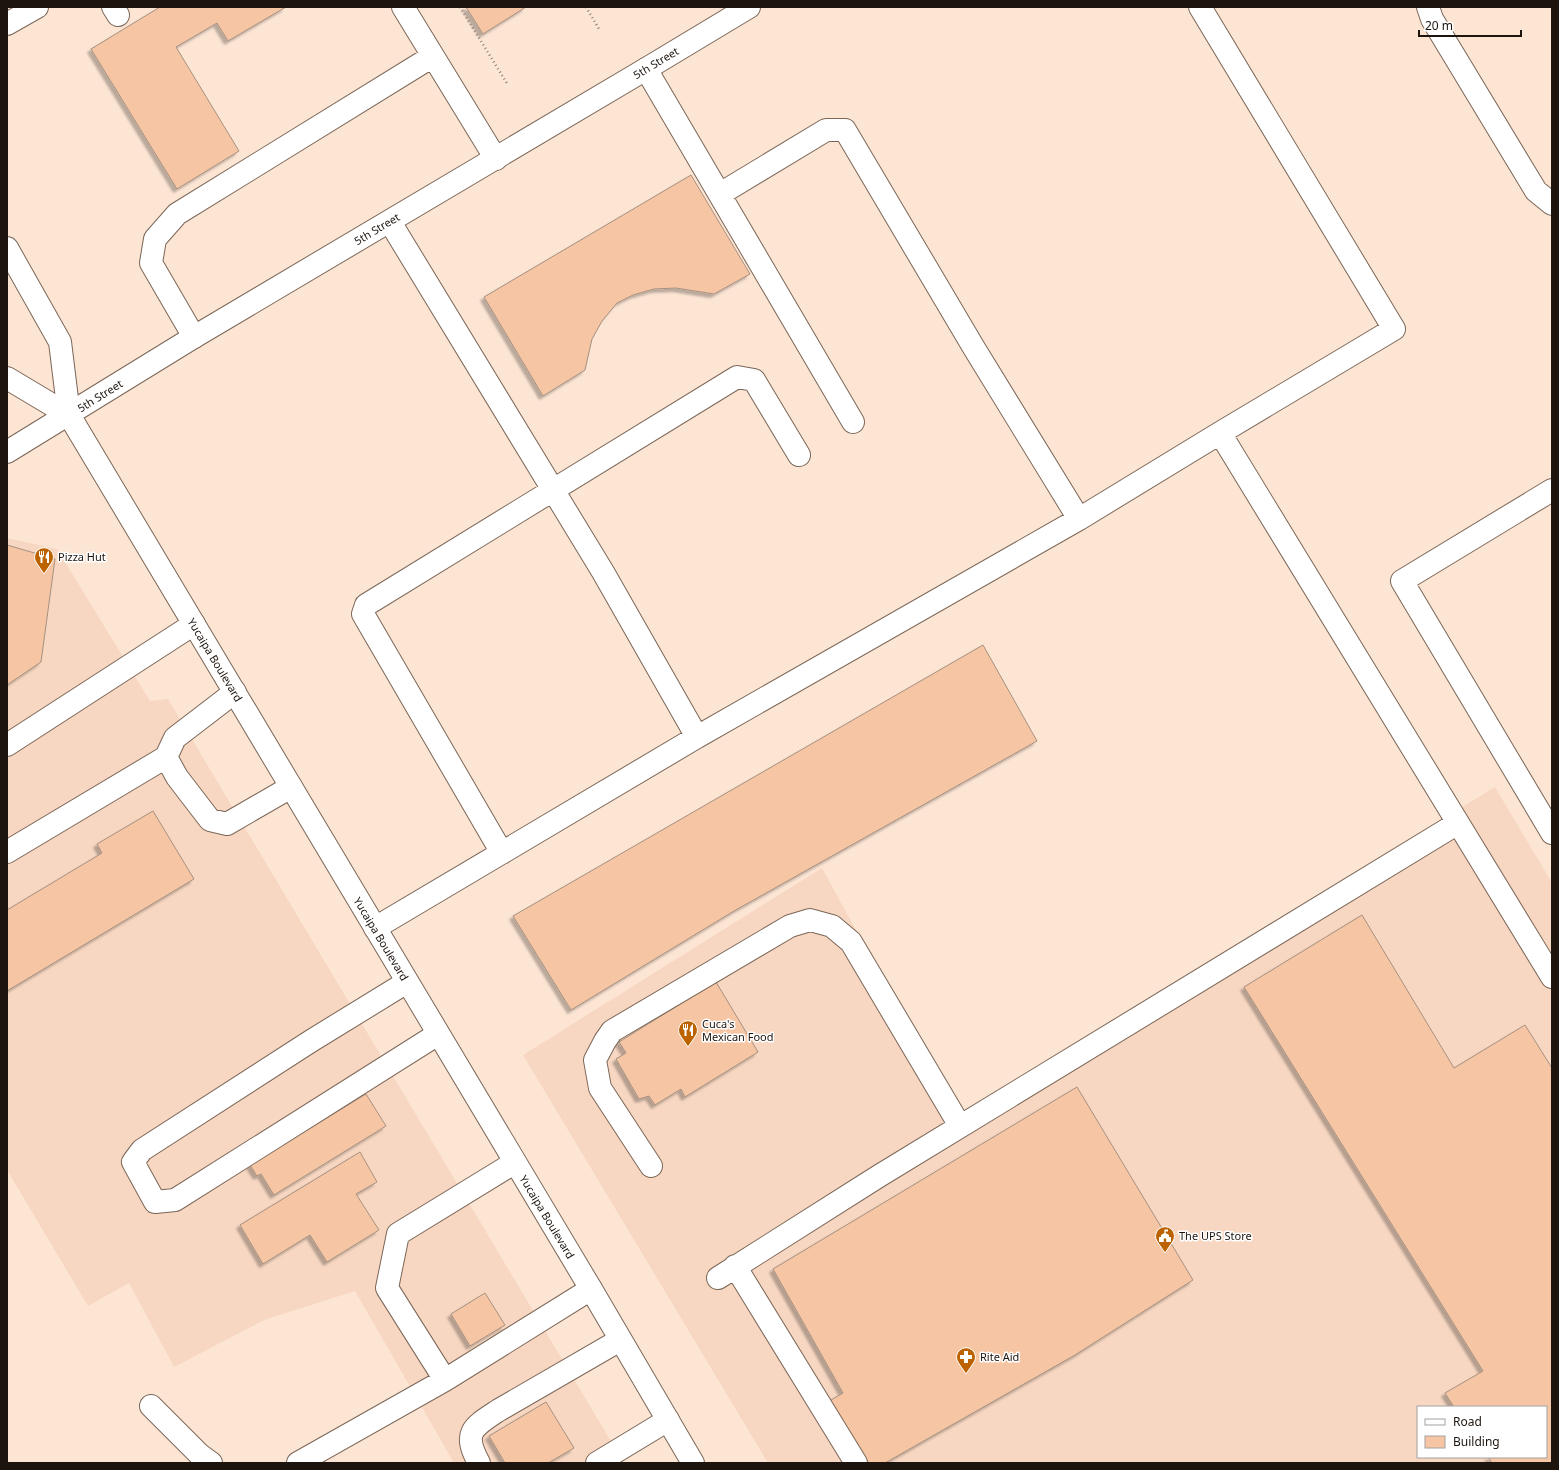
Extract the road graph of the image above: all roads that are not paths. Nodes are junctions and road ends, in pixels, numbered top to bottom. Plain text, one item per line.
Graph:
1 (37, 7) edge
2 (403, 7) edge
3 (749, 7) edge
4 (1200, 7) edge
5 (1428, 7) edge
6 (7, 24) edge
7 (433, 56) junction
8 (646, 69) junction
9 (496, 159) junction
10 (720, 194) junction
11 (1552, 204) edge
12 (390, 222) junction
13 (7, 248) edge
14 (194, 337) junction
15 (7, 378) edge
16 (69, 415) junction
17 (853, 422) dead end
18 (1220, 433) junction
19 (7, 452) edge
20 (798, 455) dead end
21 (553, 490) junction
22 (1552, 490) edge
23 (1079, 519) junction
24 (194, 624) junction
25 (235, 692) junction
26 (697, 737) junction
27 (7, 745) edge
28 (166, 757) junction
29 (291, 787) junction
30 (1458, 823) junction
31 (1552, 833) edge
32 (7, 852) edge
33 (502, 853) junction
34 (375, 928) junction
35 (1552, 977) edge
36 (407, 982) junction
37 (438, 1034) junction
38 (960, 1126) junction
39 (514, 1163) junction
40 (651, 1166) dead end
41 (591, 1289) junction
42 (620, 1340) junction
43 (445, 1380) junction
44 (151, 1406) dead end
45 (668, 1420) junction
46 (211, 1463) edge
47 (298, 1463) edge
48 (479, 1463) edge
49 (597, 1463) edge
50 (693, 1463) edge
51 (856, 1463) edge

1 - 6 main road
2 - 7 main road
3 - 8 main road, 5th Street
4 - 18 main road
5 - 11 main road
7 - 9 main road
7 - 14 main road
8 - 9 main road, 5th Street
8 - 10 main road
9 - 12 main road, 5th Street
10 - 17 main road
10 - 23 main road
12 - 14 main road, 5th Street
12 - 21 main road
13 - 16 main road, Yucaipa Boulevard
14 - 16 main road, 5th Street
15 - 16 main road, Yucaipa Boulevard
16 - 19 main road, 5th Street
16 - 24 main road, Yucaipa Boulevard
18 - 23 main road
18 - 30 main road
20 - 21 main road
21 - 26 main road
21 - 33 main road
22 - 31 main road
23 - 26 main road
24 - 25 main road, Yucaipa Boulevard
24 - 27 main road
25 - 28 main road
25 - 29 main road, Yucaipa Boulevard
26 - 33 main road
28 - 29 main road
28 - 32 main road
29 - 34 main road, Yucaipa Boulevard
30 - 35 main road
30 - 38 main road
33 - 34 main road
34 - 36 main road, Yucaipa Boulevard
36 - 37 main road, Yucaipa Boulevard
36 - 37 main road
37 - 39 main road, Yucaipa Boulevard
38 - 40 main road
38 - 51 main road
39 - 41 main road, Yucaipa Boulevard
39 - 43 main road
41 - 42 main road, Yucaipa Boulevard
41 - 43 main road
42 - 45 main road, Yucaipa Boulevard
42 - 48 main road
43 - 47 main road
44 - 46 main road
45 - 49 main road
45 - 50 main road, Yucaipa Boulevard

